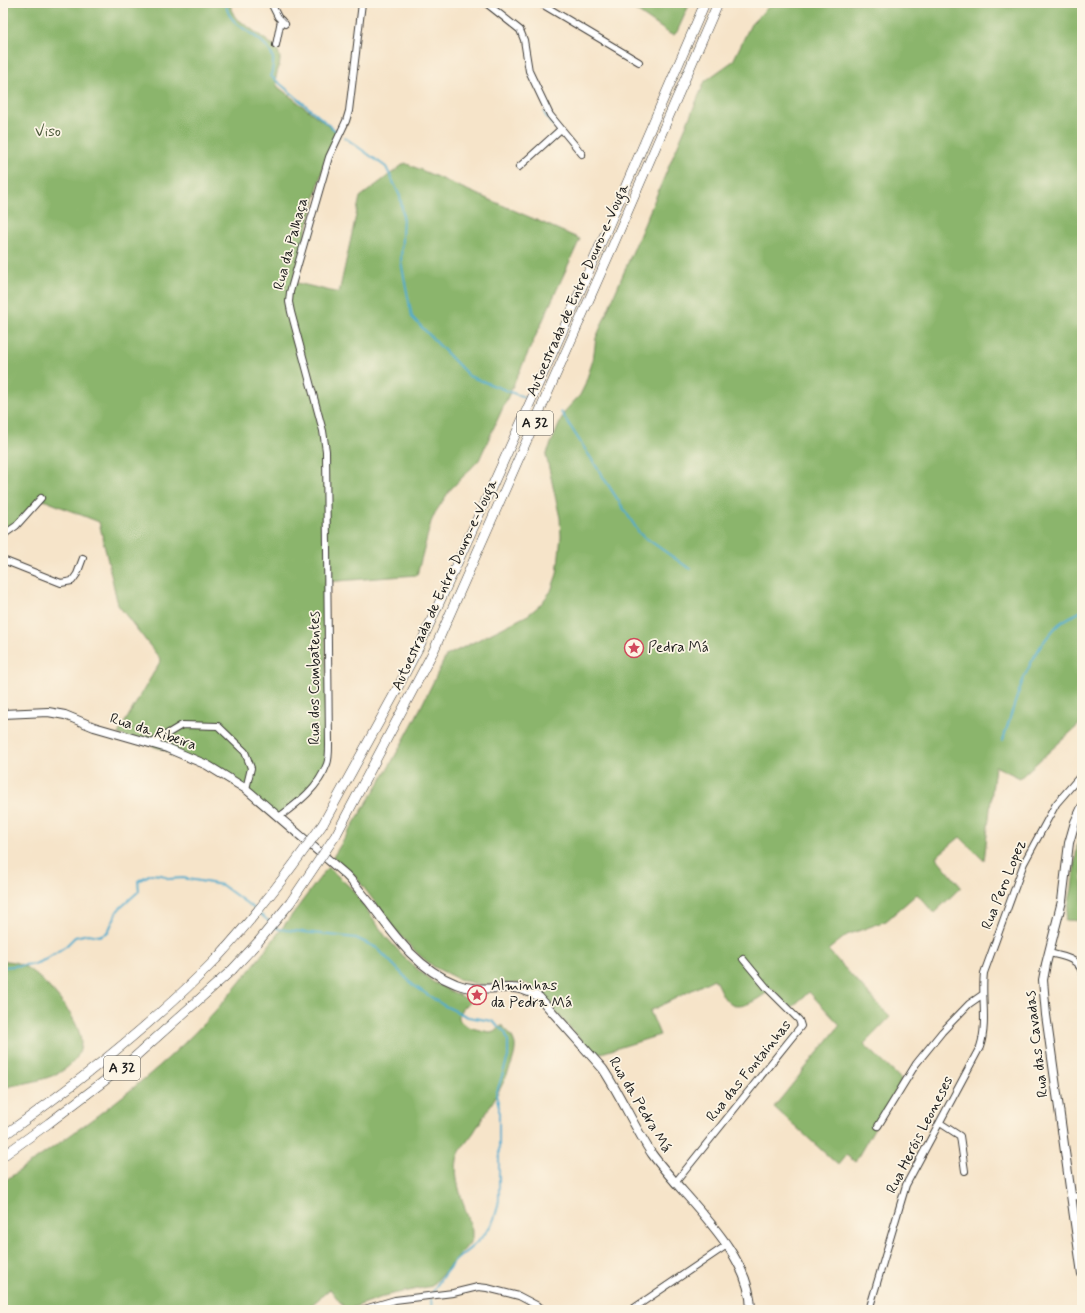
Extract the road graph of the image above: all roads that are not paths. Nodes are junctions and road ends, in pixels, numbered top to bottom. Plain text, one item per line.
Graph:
1 (271, 3) edge
2 (362, 3) edge
3 (486, 3) edge
4 (540, 3) edge
5 (705, 3) edge
6 (718, 3) edge
7 (276, 44) dead end
8 (639, 62) dead end
9 (561, 129) junction
10 (582, 154) dead end
11 (520, 167) dead end
12 (41, 498) dead end
13 (3, 535) edge
14 (327, 542) joint
15 (82, 558) dead end
16 (3, 560) edge
17 (3, 714) edge
18 (152, 743) junction
19 (1082, 774) edge
20 (246, 789) junction
21 (1082, 807) edge
22 (279, 817) junction
23 (1049, 953) junction
24 (743, 958) dead end
25 (1082, 972) edge
26 (982, 995) junction
27 (940, 1123) junction
28 (878, 1126) dead end
29 (3, 1136) edge
30 (3, 1156) edge
31 (966, 1171) dead end
32 (675, 1183) junction
33 (1082, 1193) edge
34 (1071, 1197) junction
35 (727, 1245) junction
36 (1082, 1274) edge
37 (361, 1310) edge
38 (541, 1310) edge
39 (630, 1310) edge
40 (751, 1310) edge
41 (869, 1310) edge

1 - 7 street
2 - 14 street, Rua da Palhaça
3 - 9 street
4 - 8 street
5 - 29 highway, Autoestrada de Entre Douro-e-Vouga / A 32, bridge
6 - 30 highway, Autoestrada de Entre Douro-e-Vouga / A 32, bridge
9 - 10 street
9 - 11 street
12 - 13 street
14 - 22 street, Rua dos Combatentes
15 - 16 street
17 - 18 main road, Rua da Ribeira
18 - 20 main road, Rua da Ribeira
18 - 20 street
19 - 26 street, Rua Pero Lopez
20 - 22 main road, Rua da Ribeira
21 - 23 main road, Rua das Cavadas
22 - 32 main road, Rua da Pedra Má
23 - 25 street
23 - 34 main road, Rua das Cavadas
24 - 32 street, Rua das Fontainhas
26 - 27 street, Rua Heróis Leoneses
26 - 28 street
27 - 31 street
27 - 41 street, Rua Heróis Leoneses
32 - 35 main road, Rua da Pedra Má
33 - 34 street
34 - 36 main road, Rua das Cavadas
35 - 39 street
35 - 40 main road, Rua da Pedra Má
37 - 38 street

